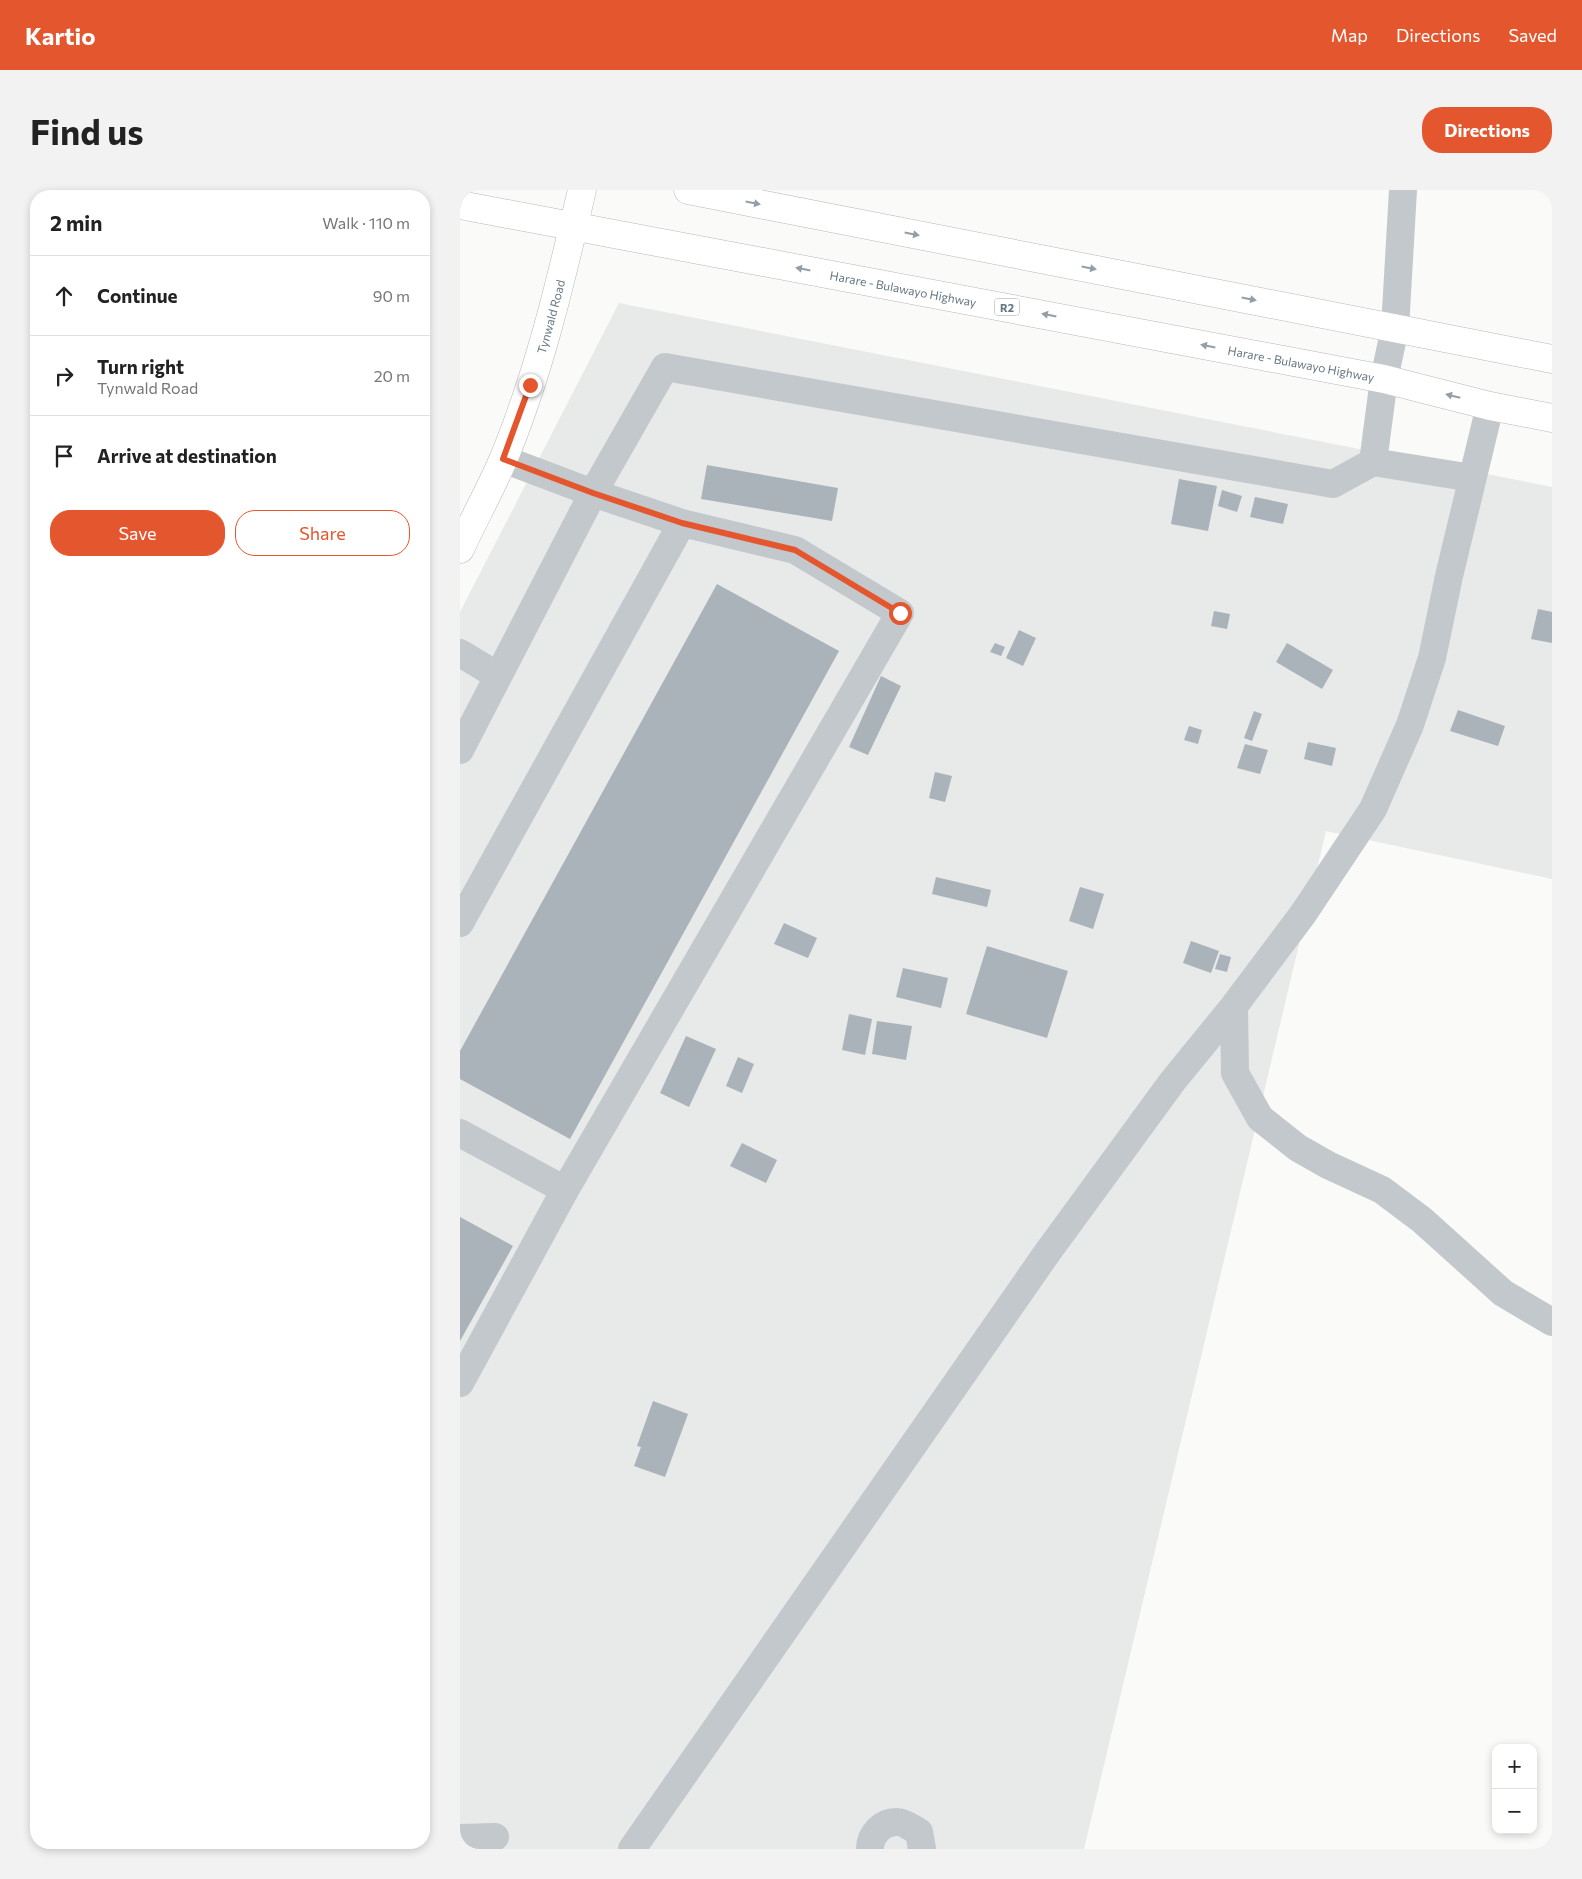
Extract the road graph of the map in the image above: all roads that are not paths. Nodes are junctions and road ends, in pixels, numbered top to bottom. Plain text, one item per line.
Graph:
1 (582, 190) edge
2 (688, 190) edge
3 (1403, 190) edge
4 (460, 205) edge
5 (574, 225) junction
6 (1395, 328) junction
7 (1552, 359) edge
8 (1384, 379) junction
9 (1490, 406) junction
10 (1552, 418) edge
11 (503, 459) junction
12 (1373, 462) junction
13 (1472, 478) junction
14 (593, 493) junction
15 (682, 523) junction
16 (460, 549) edge
17 (460, 653) edge
18 (498, 676) junction
19 (460, 750) edge
20 (460, 922) edge
21 (1234, 1006) junction
22 (460, 1133) edge
23 (565, 1190) junction
24 (1552, 1322) edge
25 (460, 1383) edge
26 (495, 1837) dead end
27 (460, 1838) edge
28 (632, 1849) edge
29 (870, 1849) edge
30 (922, 1849) edge

1 - 5 main road, Tynwald Road
2 -> 6 main road
3 - 6 lane
4 - 5 main road, Harare - Bulawayo Highway / R2
8 -> 5 main road, Harare - Bulawayo Highway / R2
5 - 11 main road, Tynwald Road
6 - 7 main road
6 - 8 lane
9 -> 8 main road, Harare - Bulawayo Highway / R2
8 - 12 lane
9 - 10 main road, Harare - Bulawayo Highway / R2
9 - 13 lane
11 - 14 lane
11 - 16 main road, Tynwald Road
12 - 13 lane
12 - 14 lane
13 - 21 lane
14 - 15 lane
14 - 18 lane
15 - 20 lane
15 - 23 lane
17 - 18 lane
18 - 19 lane
21 - 24 lane
21 - 28 lane
22 - 23 lane
23 - 25 lane
26 - 27 lane
29 - 30 lane

